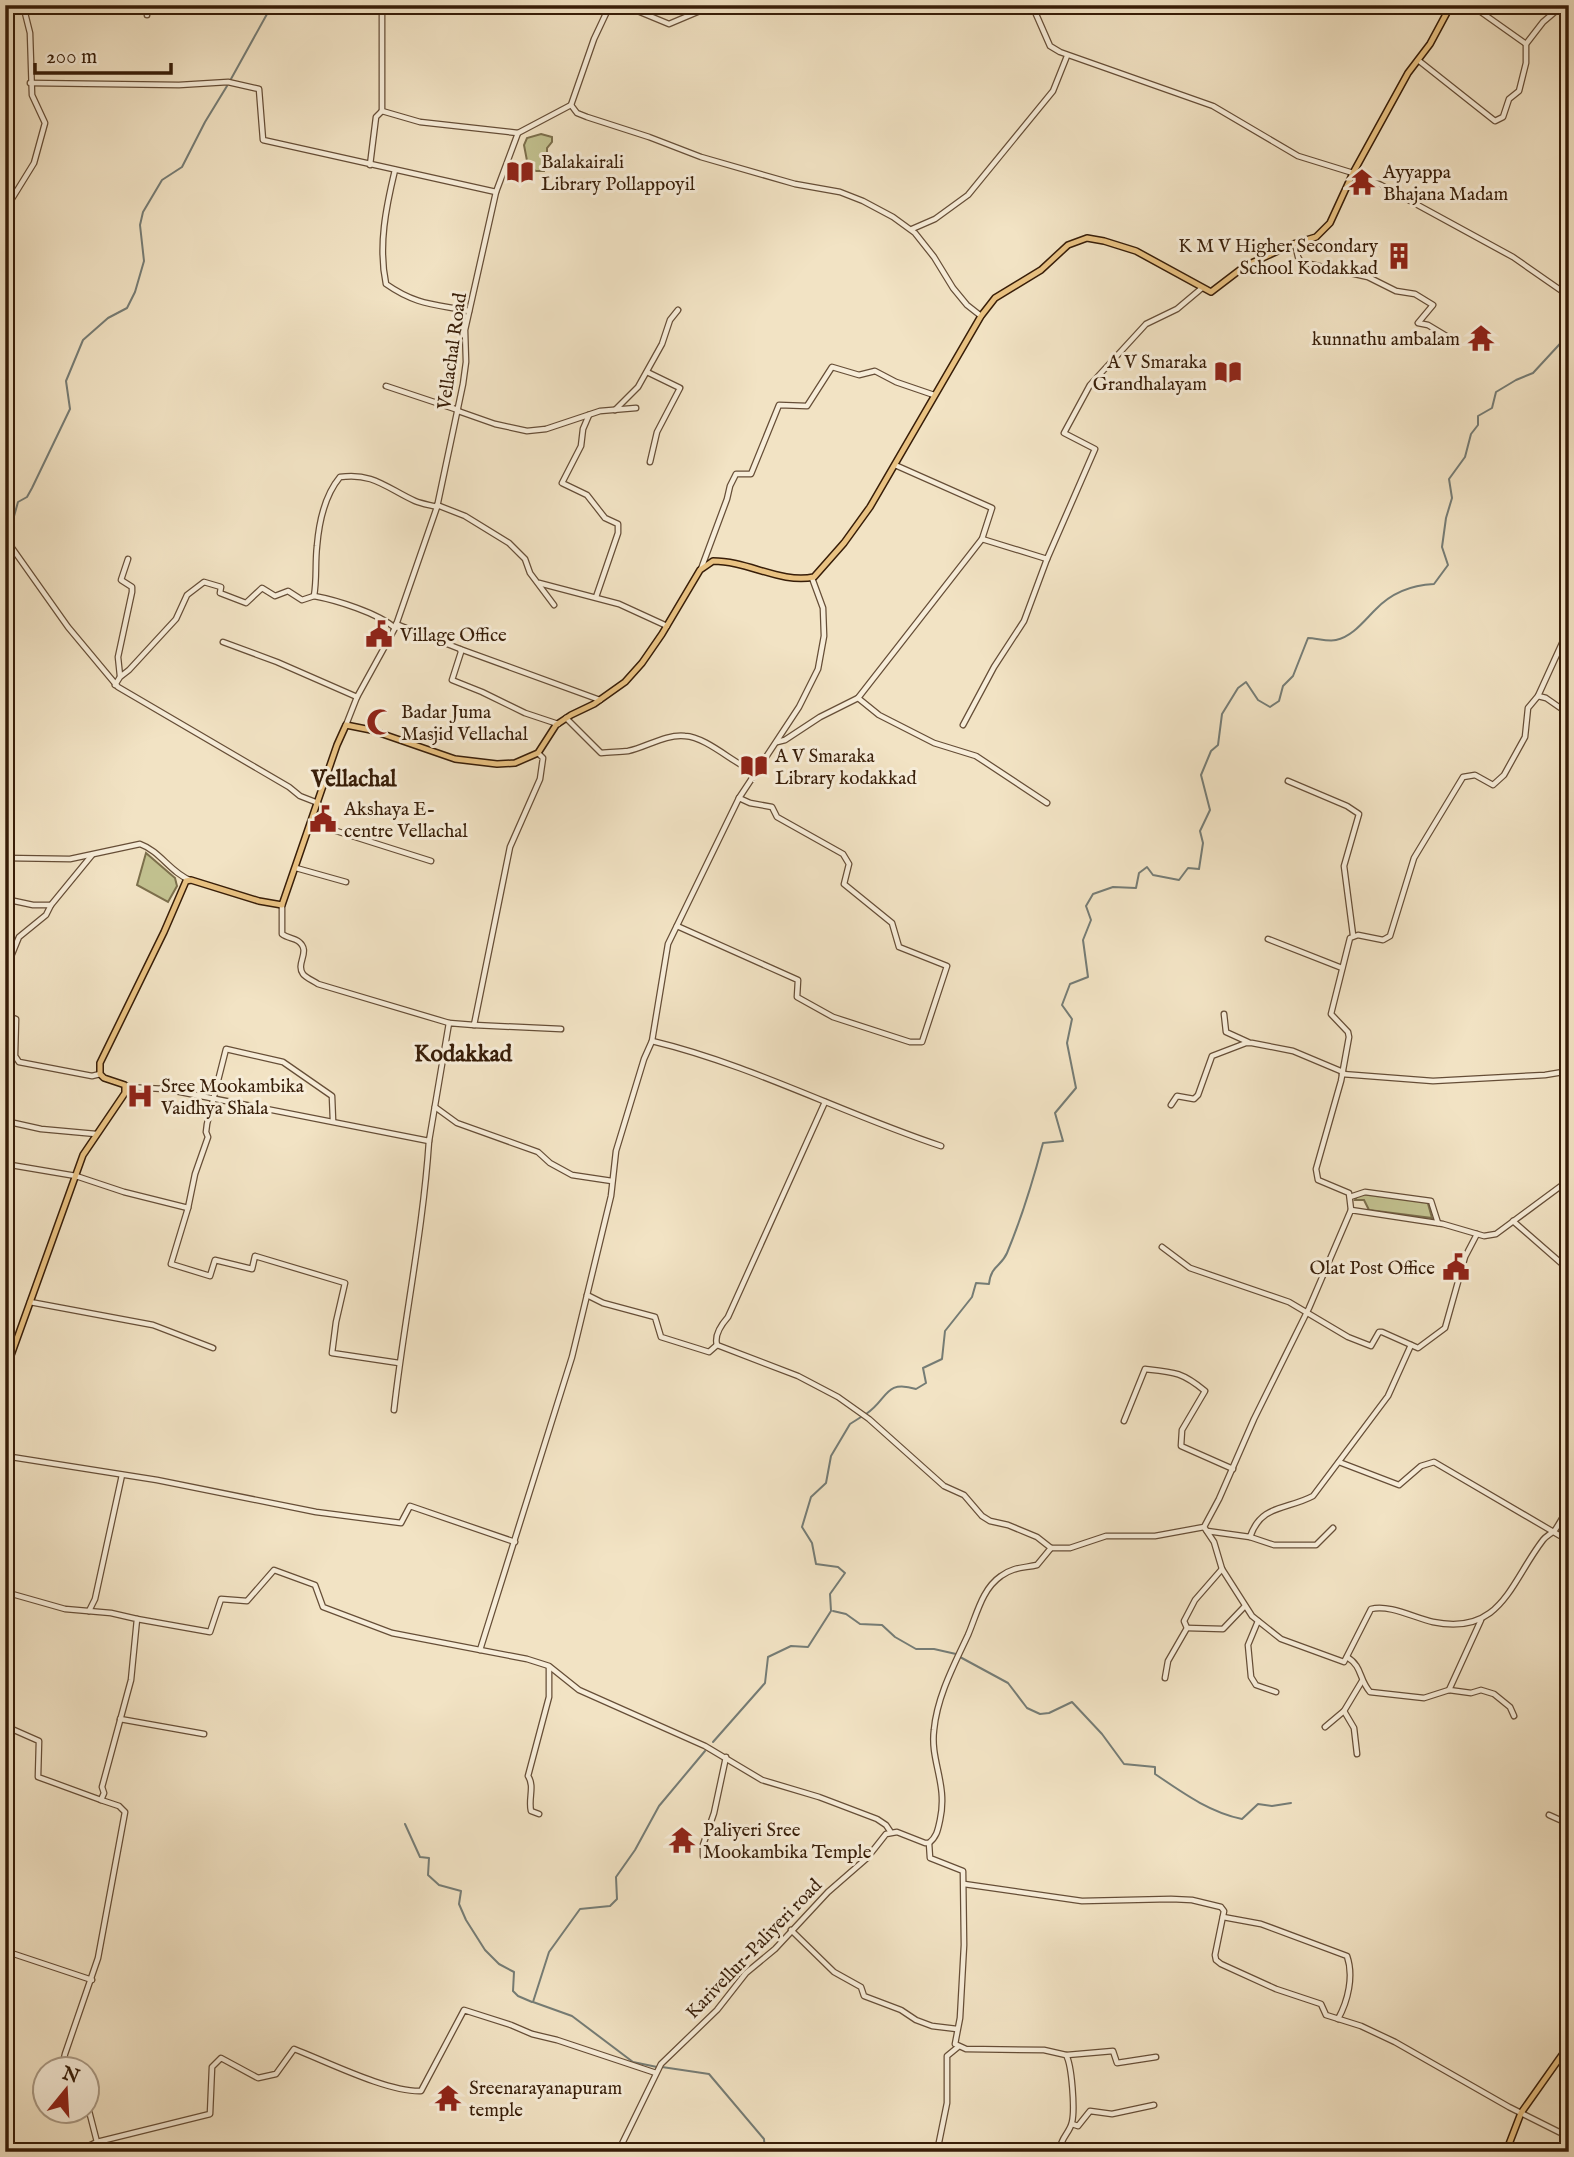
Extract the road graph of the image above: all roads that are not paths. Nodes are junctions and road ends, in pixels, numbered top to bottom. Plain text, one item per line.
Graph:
1 (36, 5) edge
2 (147, 5) edge
3 (379, 5) edge
4 (610, 5) edge
5 (623, 5) edge
6 (714, 5) edge
7 (1032, 5) edge
8 (1451, 5) edge
9 (1471, 5) edge
10 (1563, 5) edge
11 (24, 7) edge
12 (148, 15) dead end
13 (1526, 44) junction
14 (1067, 56) junction
15 (1418, 60) junction
16 (30, 83) junction
17 (571, 105) junction
18 (382, 111) junction
19 (518, 133) junction
20 (370, 165) junction
21 (395, 170) junction
22 (1353, 173) junction
23 (496, 192) junction
24 (5, 210) edge
25 (912, 229) junction
26 (1295, 244) junction
27 (1202, 288) junction
28 (1569, 296) edge
29 (678, 310) dead end
30 (469, 311) junction
31 (981, 316) junction
32 (1448, 337) dead end
33 (647, 372) junction
34 (386, 386) dead end
35 (934, 395) junction
36 (636, 408) dead end
37 (458, 410) junction
38 (615, 410) junction
39 (589, 415) junction
40 (650, 462) dead end
41 (895, 466) junction
42 (437, 506) junction
43 (7, 539) edge
44 (982, 540) junction
45 (128, 559) dead end
46 (1047, 559) junction
47 (700, 570) junction
48 (811, 578) junction
49 (537, 582) junction
50 (314, 596) junction
51 (596, 597) junction
52 (554, 606) dead end
53 (396, 626) junction
54 (667, 626) junction
55 (1569, 628) edge
56 (223, 642) dead end
57 (460, 649) junction
58 (120, 677) junction
59 (115, 685) junction
60 (1538, 696) junction
61 (357, 697) junction
62 (858, 698) junction
63 (601, 700) junction
64 (1569, 714) edge
65 (566, 718) junction
66 (558, 724) junction
67 (963, 724) dead end
68 (346, 725) junction
69 (776, 742) junction
70 (538, 753) junction
71 (757, 774) junction
72 (1288, 781) dead end
73 (739, 798) junction
74 (318, 803) junction
75 (1047, 803) dead end
76 (311, 823) junction
77 (92, 854) junction
78 (5, 858) edge
79 (430, 862) dead end
80 (296, 868) junction
81 (191, 880) junction
82 (345, 883) dead end
83 (5, 899) edge
84 (51, 905) junction
85 (282, 905) junction
86 (677, 926) junction
87 (1353, 935) junction
88 (1268, 939) dead end
89 (10, 959) dead end
90 (1342, 968) junction
91 (1224, 1014) dead end
92 (5, 1015) edge
93 (450, 1023) junction
94 (474, 1025) junction
95 (561, 1029) dead end
96 (652, 1041) junction
97 (1252, 1043) junction
98 (1569, 1071) edge
99 (1343, 1073) junction
100 (100, 1074) junction
101 (126, 1087) junction
102 (212, 1099) junction
103 (825, 1102) junction
104 (1171, 1105) dead end
105 (435, 1107) junction
106 (5, 1121) edge
107 (333, 1121) junction
108 (96, 1134) junction
109 (429, 1141) junction
110 (942, 1146) dead end
111 (5, 1164) edge
112 (76, 1176) junction
113 (1569, 1180) edge
114 (612, 1181) junction
115 (1350, 1197) junction
116 (188, 1208) junction
117 (1351, 1210) junction
118 (1513, 1222) junction
119 (1438, 1223) junction
120 (1477, 1234) junction
121 (1163, 1247) dead end
122 (1569, 1270) edge
123 (587, 1295) junction
124 (30, 1302) junction
125 (1307, 1313) junction
126 (718, 1345) junction
127 (1411, 1345) junction
128 (212, 1348) dead end
129 (399, 1363) junction
130 (5, 1372) edge
131 (394, 1410) dead end
132 (1124, 1421) dead end
133 (5, 1456) edge
134 (1339, 1462) junction
135 (1233, 1469) junction
136 (122, 1475) junction
137 (1569, 1507) edge
138 (1333, 1528) dead end
139 (1205, 1529) junction
140 (1554, 1531) junction
141 (1250, 1537) junction
142 (1569, 1541) edge
143 (515, 1542) junction
144 (1051, 1548) junction
145 (1222, 1569) junction
146 (5, 1591) edge
147 (1245, 1606) junction
148 (89, 1611) junction
149 (137, 1619) junction
150 (1480, 1620) junction
151 (1258, 1621) junction
152 (1187, 1628) junction
153 (481, 1650) junction
154 (1347, 1657) junction
155 (549, 1666) junction
156 (1165, 1678) dead end
157 (1362, 1681) junction
158 (1449, 1690) junction
159 (1276, 1692) dead end
160 (1344, 1711) junction
161 (1514, 1716) dead end
162 (120, 1719) junction
163 (5, 1727) edge
164 (1325, 1727) dead end
165 (204, 1734) dead end
166 (1357, 1754) dead end
167 (726, 1757) junction
168 (102, 1800) junction
169 (539, 1814) dead end
170 (1549, 1815) dead end
171 (1569, 1824) edge
172 (890, 1832) junction
173 (929, 1843) junction
174 (703, 1856) dead end
175 (964, 1884) junction
176 (1223, 1917) junction
177 (791, 1930) junction
178 (5, 1951) edge
179 (92, 1980) junction
180 (1338, 2019) junction
181 (957, 2029) junction
182 (1569, 2045) edge
183 (958, 2047) junction
184 (1066, 2055) junction
185 (65, 2056) edge
186 (1156, 2057) dead end
187 (656, 2073) junction
188 (1154, 2105) dead end
189 (1521, 2113) junction
190 (1072, 2124) junction
191 (93, 2126) edge
192 (1569, 2137) edge
193 (97, 2142) junction
194 (76, 2152) edge
195 (618, 2152) edge
196 (937, 2152) edge
197 (1059, 2152) edge
198 (1506, 2152) edge

1 - 11 street
2 - 12 street
3 - 18 street
4 - 17 street
5 - 6 street
7 - 14 street
8 - 15 main road
9 - 13 street
10 - 13 street
11 - 16 street
13 - 15 street
14 - 22 street
14 - 25 street
15 - 22 main road
16 - 20 street
16 - 24 street
17 - 19 street
17 - 25 street
18 - 19 street
18 - 20 street
19 - 23 street, Vellachal Road
20 - 21 street
21 - 23 street
21 - 30 street
22 - 26 main road
22 - 28 street
23 - 30 street, Vellachal Road
25 - 31 street
26 - 27 main road
26 - 32 street
27 - 31 main road
27 - 46 street
29 - 33 street
30 - 37 street, Vellachal Road
31 - 35 main road
33 - 38 street
33 - 40 street
34 - 37 street
35 - 41 main road
35 - 47 street
36 - 38 street
37 - 39 street
37 - 42 street, Vellachal Road
38 - 39 street
39 - 51 street
41 - 44 street
41 - 48 main road
42 - 49 street
42 - 50 street
42 - 53 street, Vellachal Road
43 - 59 street
44 - 46 street
44 - 62 street
45 - 58 street
46 - 67 street
47 - 48 main road
47 - 54 main road
48 - 69 street
49 - 51 street
49 - 52 street
50 - 53 street
50 - 58 street
51 - 54 street
53 - 57 street
53 - 61 street, Vellachal Road
54 - 63 main road
55 - 60 street
56 - 61 street
57 - 63 street
57 - 66 street
58 - 59 street
59 - 74 street
60 - 64 street
60 - 87 street
61 - 68 street, Vellachal Road
62 - 69 street
62 - 75 street
63 - 65 main road
65 - 66 main road
65 - 71 street
66 - 70 main road
68 - 70 main road
68 - 74 main road
69 - 71 street
70 - 94 street
71 - 73 street
72 - 87 street
73 - 86 street
73 - 86 street
74 - 76 main road
76 - 79 street
76 - 80 main road
77 - 78 street
77 - 81 street
77 - 84 street
80 - 82 street
80 - 85 main road
81 - 85 main road
81 - 100 main road
83 - 84 street
84 - 89 street
85 - 93 street
86 - 96 street
87 - 90 street
88 - 90 street
90 - 99 street
91 - 97 street
92 - 100 street
93 - 94 street
93 - 105 street
94 - 95 street
96 - 103 street
96 - 114 street
97 - 99 street
97 - 104 street
98 - 99 street
99 - 115 street
100 - 101 main road
101 - 102 street
101 - 108 main road
102 - 107 street
102 - 107 street
102 - 116 street
103 - 110 street
103 - 126 street
105 - 109 street
105 - 114 street
106 - 108 street
107 - 109 street
108 - 112 main road
109 - 129 street
111 - 112 street
112 - 116 street
112 - 124 main road
113 - 118 street
114 - 123 street
115 - 117 street
115 - 119 street
116 - 129 street
117 - 119 street
117 - 125 street
118 - 120 street
118 - 122 street
119 - 120 street
120 - 127 street
121 - 125 street
123 - 126 street
123 - 143 street
124 - 128 street
124 - 130 main road
125 - 127 street
125 - 135 street
126 - 144 street
127 - 134 street
129 - 131 street
132 - 135 street
133 - 136 street
134 - 140 street
134 - 141 street
135 - 139 street
136 - 143 street
136 - 148 street
137 - 140 street
138 - 141 street
139 - 141 street
139 - 144 street
139 - 145 street
140 - 142 street
140 - 150 street
143 - 153 street
144 - 173 street
145 - 147 street
145 - 152 street
146 - 148 street
147 - 151 street
147 - 152 street
148 - 149 street
149 - 153 street
149 - 162 street
150 - 154 street
150 - 158 street
151 - 154 street
151 - 159 street
152 - 156 street
153 - 155 street
154 - 157 street
155 - 167 street
155 - 169 street
157 - 158 street
157 - 160 street
158 - 161 street
160 - 164 street
160 - 166 street
162 - 165 street
162 - 168 street
163 - 168 street
167 - 172 street
167 - 174 street
168 - 179 street
170 - 171 street
172 - 173 street
172 - 177 street, Karivellur-Paliyeri road
173 - 175 street
175 - 176 street
175 - 181 street
176 - 180 street
176 - 180 street
177 - 181 street
177 - 187 street, Karivellur-Paliyeri road
178 - 179 street
179 - 185 street
180 - 189 street
181 - 183 street
182 - 189 main road
183 - 184 street
183 - 196 street
184 - 186 street
184 - 190 street
187 - 193 street
187 - 195 street, Karivellur-Paliyeri road
188 - 190 street
189 - 192 street
189 - 198 main road
190 - 197 street
191 - 193 street
193 - 194 street

